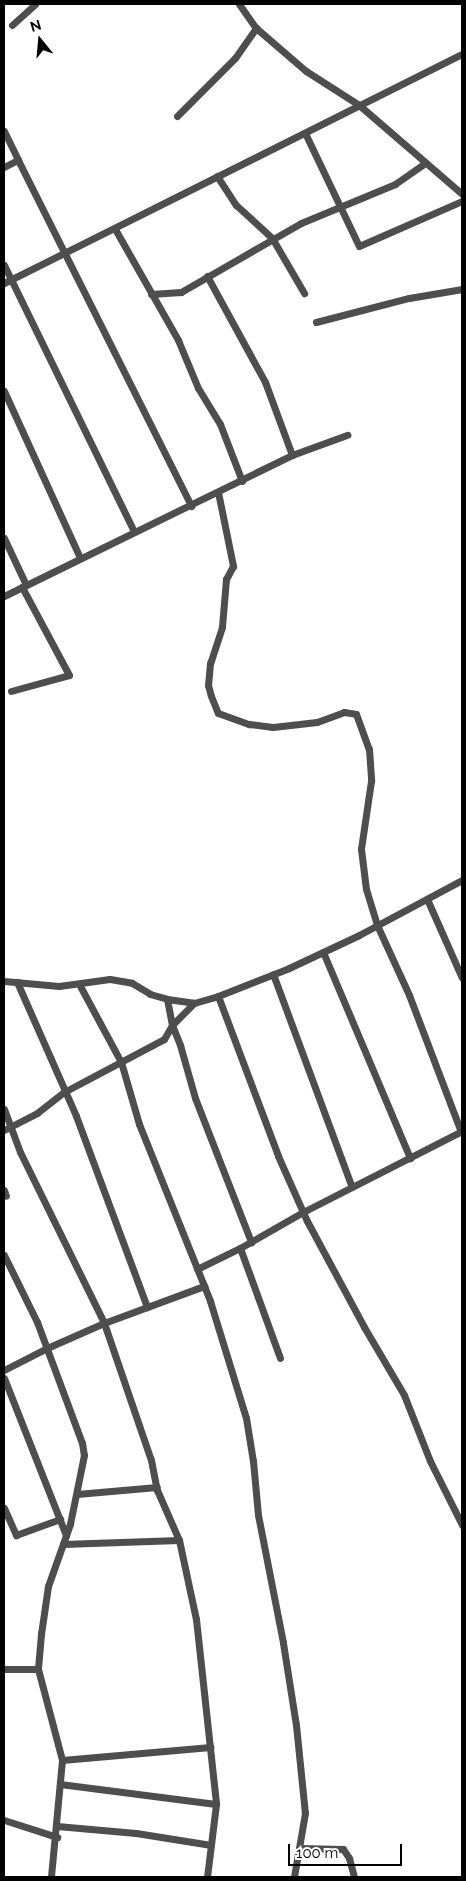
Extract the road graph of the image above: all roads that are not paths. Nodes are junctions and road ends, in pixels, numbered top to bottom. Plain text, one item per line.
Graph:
1 (35, 4) edge
2 (239, 4) edge
3 (12, 25) dead end
4 (256, 28) junction
5 (462, 54) edge
6 (359, 105) junction
7 (177, 116) dead end
8 (4, 131) edge
9 (305, 133) junction
10 (18, 160) junction
11 (425, 163) junction
12 (4, 167) edge
13 (217, 176) junction
14 (462, 194) edge
15 (462, 201) edge
16 (340, 206) junction
17 (116, 229) junction
18 (272, 238) junction
19 (64, 253) junction
20 (4, 265) edge
21 (207, 276) junction
22 (11, 280) junction
23 (4, 283) edge
24 (462, 289) edge
25 (304, 293) dead end
26 (151, 294) junction
27 (316, 322) dead end
28 (4, 391) edge
29 (347, 435) dead end
30 (292, 455) junction
31 (242, 481) junction
32 (218, 492) junction
33 (191, 506) junction
34 (134, 531) junction
35 (4, 538) edge
36 (80, 558) junction
37 (24, 586) junction
38 (4, 596) edge
39 (11, 692) dead end
40 (462, 880) edge
41 (427, 899) junction
42 (377, 925) junction
43 (323, 952) junction
44 (273, 974) junction
45 (462, 978) edge
46 (4, 981) edge
47 (17, 982) junction
48 (79, 984) junction
49 (218, 996) junction
50 (167, 999) junction
51 (194, 1003) junction
52 (172, 1025) junction
53 (121, 1062) junction
54 (64, 1092) junction
55 (4, 1109) edge
56 (7, 1129) edge
57 (461, 1132) edge
58 (410, 1158) junction
59 (352, 1187) junction
60 (303, 1212) junction
61 (251, 1242) junction
62 (240, 1248) junction
63 (4, 1255) edge
64 (197, 1269) junction
65 (204, 1286) junction
66 (147, 1307) junction
67 (104, 1323) junction
68 (47, 1348) junction
69 (280, 1358) dead end
70 (4, 1370) edge
71 (4, 1378) edge
72 (157, 1487) junction
73 (77, 1494) junction
74 (4, 1508) edge
75 (60, 1519) junction
76 (462, 1525) edge
77 (66, 1535) junction
78 (179, 1540) junction
79 (63, 1544) junction
80 (4, 1669) edge
81 (38, 1669) junction
82 (210, 1747) junction
83 (62, 1760) junction
84 (60, 1784) junction
85 (216, 1804) junction
86 (4, 1820) edge
87 (57, 1826) junction
88 (56, 1836) junction
89 (211, 1845) junction
90 (300, 1848) junction
91 (51, 1877) edge
92 (207, 1877) edge
93 (294, 1877) edge
94 (354, 1877) edge

1 - 3 street
2 - 4 street
4 - 6 street
4 - 7 street
5 - 6 street
6 - 9 street
6 - 11 street
8 - 10 street
9 - 13 street
9 - 16 street
10 - 12 street
10 - 19 street
11 - 14 street
11 - 16 street
13 - 17 street
13 - 18 street
15 - 16 street
16 - 18 street
17 - 19 street
17 - 26 street
18 - 21 street
18 - 25 street
19 - 22 street
19 - 33 street
20 - 22 street
21 - 26 street
21 - 30 street
22 - 23 street
22 - 34 street
24 - 27 street
26 - 31 street
28 - 36 street
29 - 30 street
30 - 31 street
31 - 32 street
32 - 33 street
32 - 42 street
33 - 34 street
34 - 36 street
35 - 37 street
36 - 37 street
37 - 38 street
37 - 39 street
40 - 41 street
41 - 42 street
41 - 45 street
42 - 43 street
42 - 57 street
43 - 44 street
43 - 58 street
44 - 49 street
44 - 59 street
46 - 47 street
47 - 48 street
47 - 54 street
48 - 50 street
48 - 53 street
49 - 51 street
49 - 60 street
50 - 51 street
50 - 52 street
51 - 52 street
52 - 53 street
52 - 61 street
53 - 54 street
53 - 64 street
54 - 56 street
54 - 66 street
55 - 56 street
56 - 67 street
57 - 58 street
58 - 59 street
59 - 60 street
60 - 61 street
60 - 76 street
61 - 62 street
62 - 64 street
62 - 69 street
63 - 68 street
64 - 65 street
65 - 66 street
65 - 90 street
66 - 67 street
67 - 68 street
67 - 72 street
68 - 70 street
68 - 73 street
71 - 75 street
72 - 73 street
72 - 78 street
73 - 77 street
74 - 75 street
75 - 77 street
77 - 79 street
78 - 79 street
78 - 82 street
79 - 81 street
80 - 81 street
81 - 83 street
82 - 83 street
82 - 85 street
83 - 84 street
84 - 85 street
84 - 87 street
85 - 89 street
86 - 88 street
87 - 88 street
87 - 89 street
88 - 91 street
89 - 92 street
90 - 93 street
90 - 94 street

